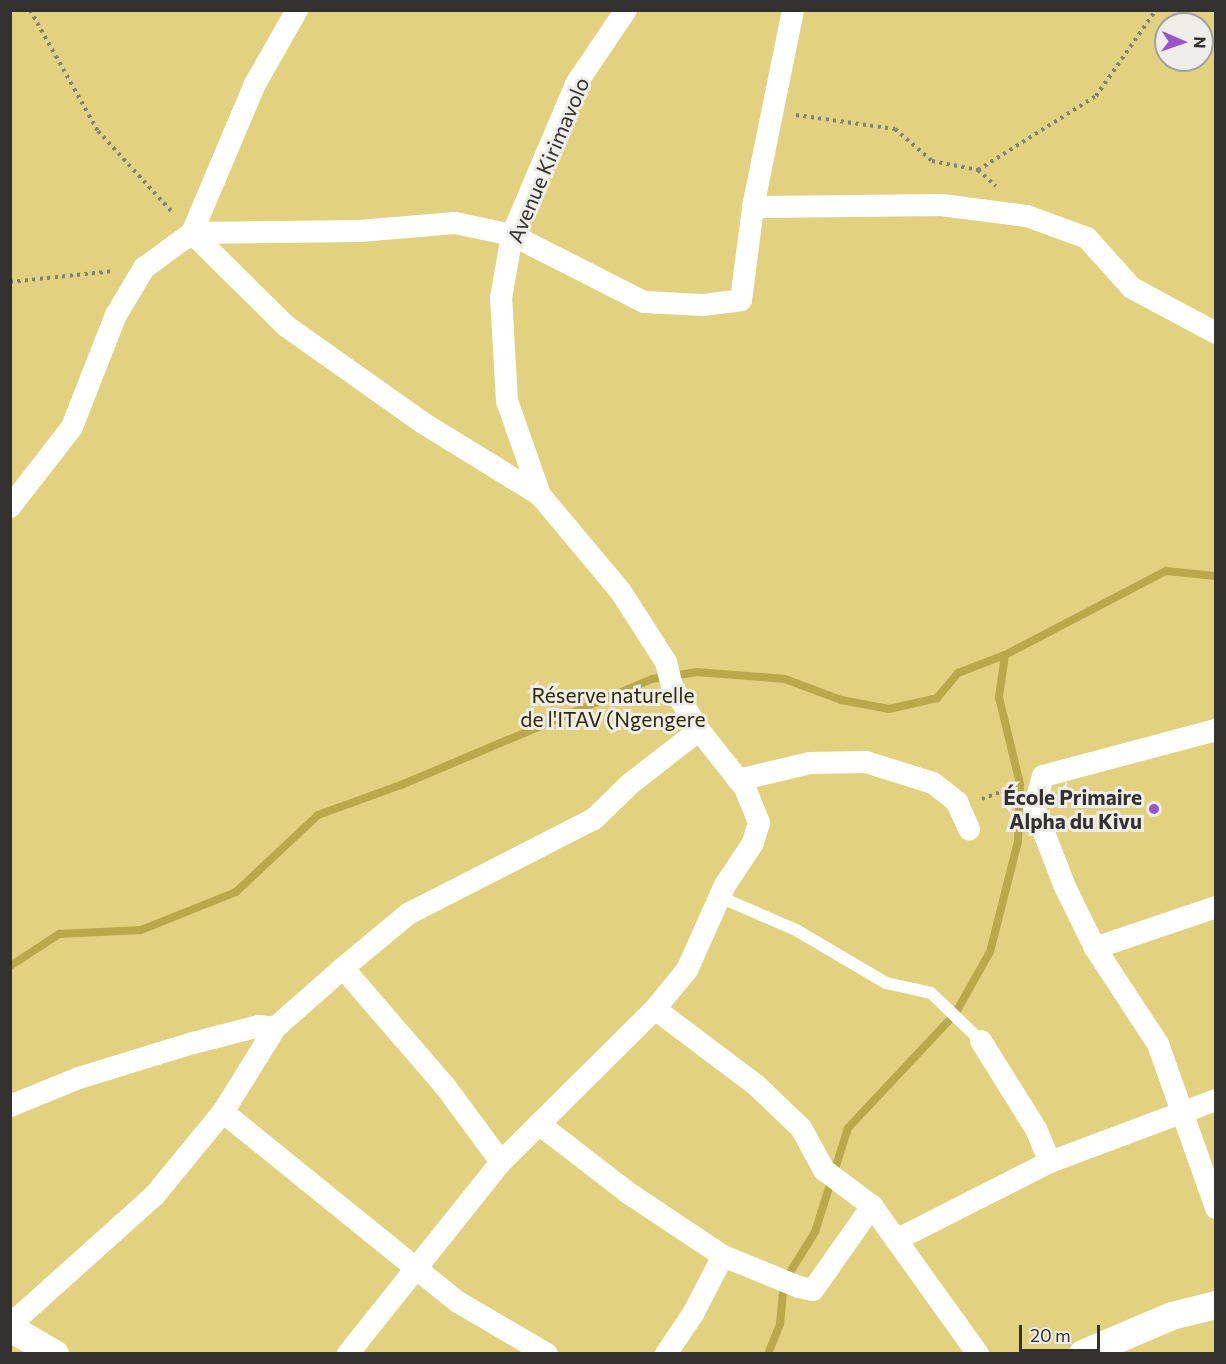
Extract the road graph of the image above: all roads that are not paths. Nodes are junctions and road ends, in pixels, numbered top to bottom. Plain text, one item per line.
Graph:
1 (297, 10) edge
2 (626, 10) edge
3 (793, 10) edge
4 (753, 207) junction
5 (192, 233) junction
6 (512, 235) junction
7 (1215, 333) edge
8 (540, 495) junction
9 (10, 507) edge
10 (699, 730) junction
11 (1215, 730) edge
12 (738, 780) junction
13 (969, 829) dead end
14 (720, 897) junction
15 (1215, 907) edge
16 (1095, 948) junction
17 (343, 968) junction
18 (655, 1009) junction
19 (275, 1028) junction
20 (981, 1041) joint
21 (1215, 1100) edge
22 (10, 1106) edge
23 (1182, 1109) junction
24 (223, 1113) junction
25 (539, 1124) junction
26 (501, 1162) junction
27 (1050, 1162) junction
28 (872, 1206) junction
29 (1215, 1208) edge
30 (896, 1240) junction
31 (723, 1256) junction
32 (417, 1266) junction
33 (1215, 1305) edge
34 (10, 1326) edge
35 (55, 1353) edge
36 (348, 1353) edge
37 (547, 1353) edge
38 (666, 1353) edge
39 (978, 1353) edge
40 (1083, 1353) edge

1 - 5 street
2 - 6 street, Avenue Kirimavolo
3 - 4 street
4 - 6 street
4 - 7 street
5 - 6 street
5 - 8 street
5 - 9 street
6 - 8 street, Avenue Kirimavolo
8 - 10 street
10 - 12 street
10 - 17 street
11 - 16 street
12 - 13 street
12 - 14 street
14 - 18 street
14 - 20 lane
15 - 16 street
16 - 23 street
17 - 19 street
17 - 26 street
18 - 25 street
18 - 28 street
19 - 22 street
19 - 24 street
20 - 27 street
21 - 23 street
23 - 27 street
23 - 29 street
24 - 32 street
24 - 34 street
25 - 26 street
25 - 31 street
26 - 32 street
27 - 30 street
28 - 30 street
28 - 31 street
30 - 39 street
31 - 38 street
32 - 36 street
32 - 37 street
33 - 40 street
34 - 35 street

